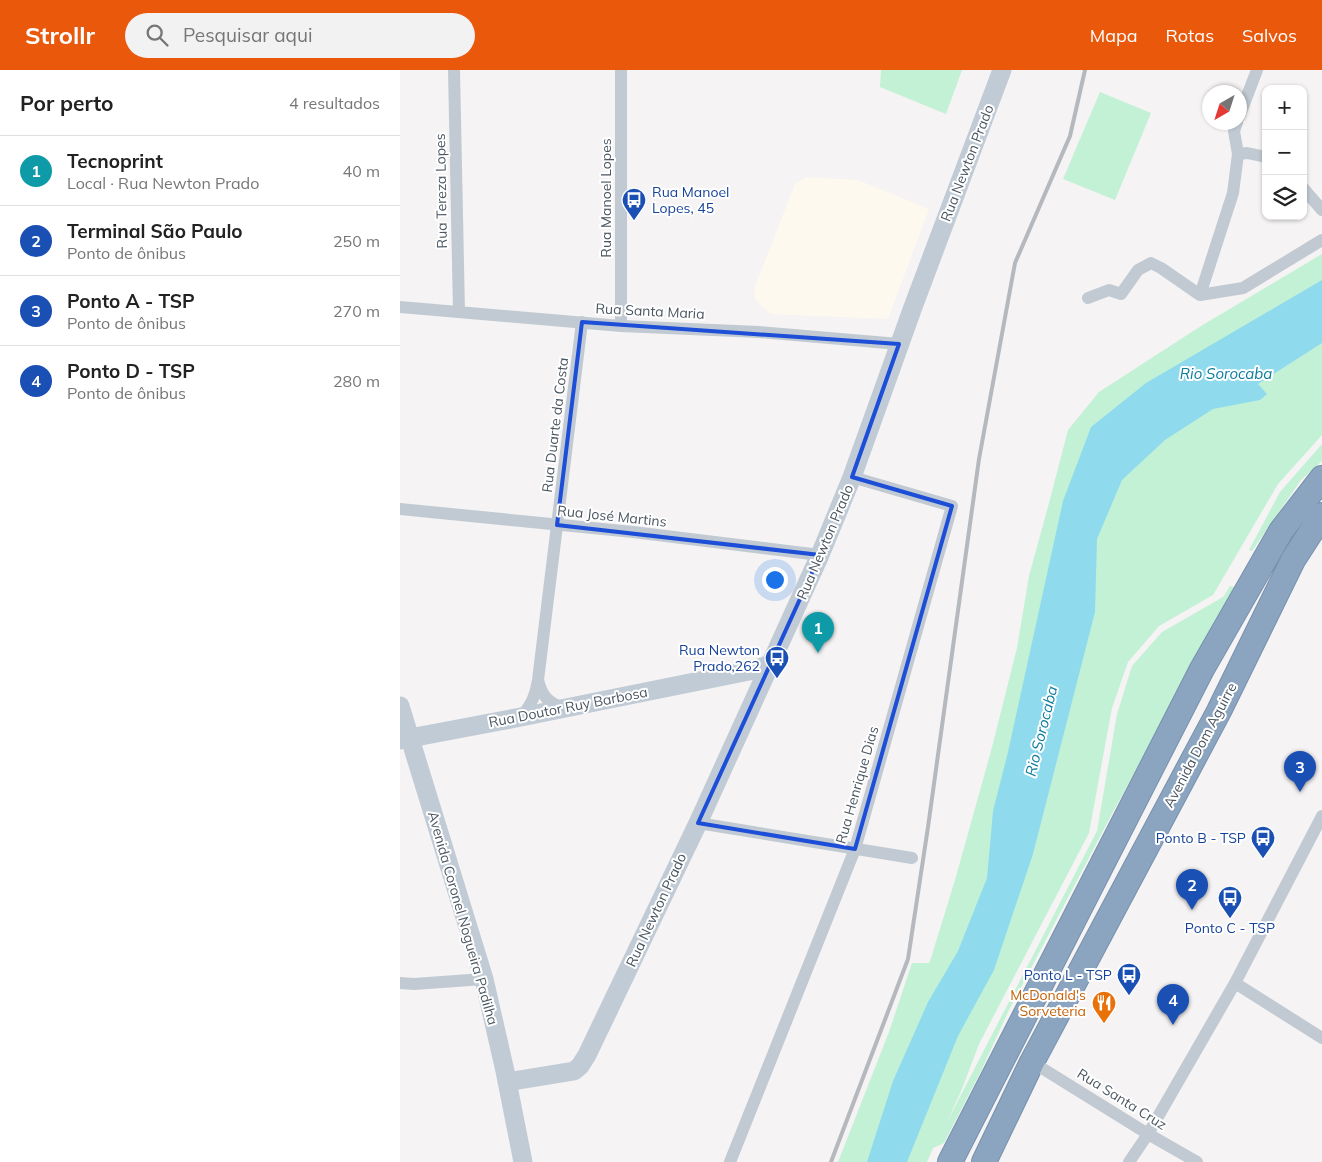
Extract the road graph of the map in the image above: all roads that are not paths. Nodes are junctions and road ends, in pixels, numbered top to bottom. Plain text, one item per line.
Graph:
1 (454, 70) edge
2 (621, 70) edge
3 (1002, 70) edge
4 (1257, 70) edge
5 (1247, 98) edge
6 (1235, 130) edge
7 (1238, 154) junction
8 (1262, 156) edge
9 (1307, 193) edge
10 (1322, 210) edge
11 (1322, 240) edge
12 (1200, 295) junction
13 (1088, 298) dead end
14 (400, 308) edge
15 (459, 312) junction
16 (582, 322) junction
17 (621, 326) junction
18 (899, 344) junction
19 (852, 477) junction
20 (1322, 478) edge
21 (400, 509) edge
22 (1322, 515) edge
23 (557, 525) junction
24 (820, 555) junction
25 (772, 662) junction
26 (736, 673) junction
27 (538, 680) junction
28 (756, 696) junction
29 (400, 706) edge
30 (564, 708) junction
31 (521, 717) junction
32 (405, 739) edge
33 (1322, 816) edge
34 (698, 823) junction
35 (855, 849) junction
36 (912, 858) dead end
37 (484, 979) junction
38 (400, 983) edge
39 (1235, 983) junction
40 (1322, 1038) edge
41 (1032, 1062) junction
42 (507, 1082) junction
43 (1148, 1134) junction
44 (523, 1162) edge
45 (730, 1162) edge
46 (950, 1162) edge
47 (984, 1162) edge
48 (1129, 1162) edge
49 (1196, 1162) edge

1 - 15 street, Rua Tereza Lopes
2 - 17 street, Rua Manoel Lopes
3 - 18 main road, Rua Newton Prado
4 - 5 street
6 - 7 street
7 - 8 street
7 - 12 street
9 - 10 street
11 - 12 street
12 - 13 street
14 - 15 street, Rua Santa Maria
15 - 16 street, Rua Santa Maria
16 - 17 street, Rua Santa Maria
16 - 23 street, Rua Duarte da Costa
17 - 18 street, Rua Santa Maria
18 - 19 main road, Rua Newton Prado
19 - 24 main road, Rua Newton Prado
19 - 35 street, Rua Henrique Dias
20 - 46 highway
21 - 23 street, Rua José Martins
22 - 41 highway, Avenida Dom Aguirre
23 - 24 street, Rua José Martins
23 - 27 street, Rua Duarte da Costa
24 - 25 main road, Rua Newton Prado
25 - 26 main road, Rua Doutor Ruy Barbosa
25 - 28 main road, Rua Newton Prado
26 - 28 main road
26 - 30 main road, Rua Doutor Ruy Barbosa
27 - 30 street
27 - 31 street, Rua Duarte da Costa
28 - 34 main road, Rua Newton Prado
29 - 32 main road, Avenida Coronel Nogueira Padilha
30 - 31 main road, Rua Doutor Ruy Barbosa
31 - 32 main road, Rua Doutor Ruy Barbosa
32 - 37 main road, Avenida Coronel Nogueira Padilha
33 - 39 street
34 - 35 street
34 - 42 main road, Rua Newton Prado
35 - 36 street
35 - 45 street, Rua Henrique Dias
37 - 38 street
37 - 42 main road, Avenida Coronel Nogueira Padilha
39 - 40 street
39 - 43 street
41 - 43 street, Rua Santa Cruz
41 - 47 highway, Avenida Dom Aguirre
42 - 44 main road, Avenida Coronel Nogueira Padilha
43 - 48 street
43 - 49 street, Rua Santa Cruz

